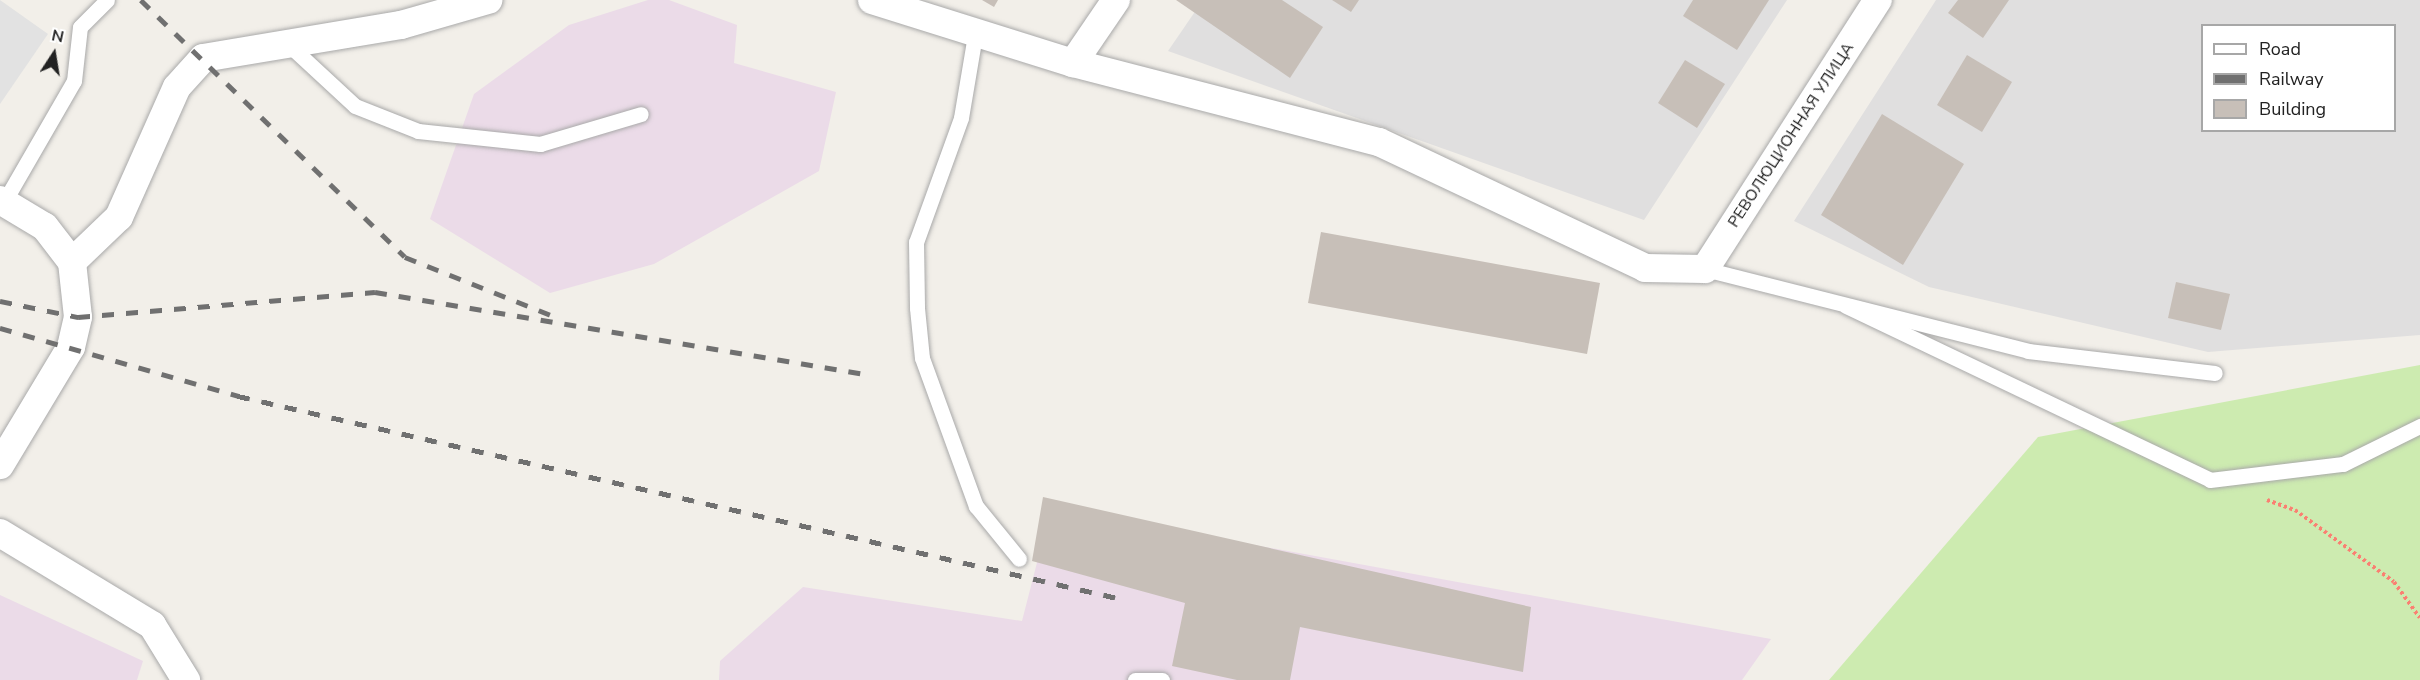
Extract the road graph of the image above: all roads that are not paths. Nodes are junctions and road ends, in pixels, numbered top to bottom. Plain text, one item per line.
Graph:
1 (107, 0) edge
2 (488, 0) edge
3 (872, 0) edge
4 (1116, 0) edge
5 (1878, 0) edge
6 (975, 35) junction
7 (287, 43) junction
8 (1073, 63) junction
9 (641, 114) dead end
10 (2, 201) edge
11 (72, 262) junction
12 (1705, 269) junction
13 (1846, 306) junction
14 (2215, 373) dead end
15 (2420, 426) edge
16 (0, 465) edge
17 (0, 533) edge
18 (1019, 560) dead end
19 (186, 680) edge
20 (1135, 680) edge
21 (1162, 680) edge

1 - 10 lane
2 - 7 street
3 - 6 street
4 - 8 street
5 - 12 street, РЕВОЛЮЦИОННАЯ УЛИЦА
6 - 8 street
6 - 18 lane
7 - 9 lane
7 - 11 street
8 - 12 street
10 - 11 street
11 - 16 street
12 - 13 lane
13 - 14 lane
13 - 15 lane
17 - 19 street
20 - 21 lane

